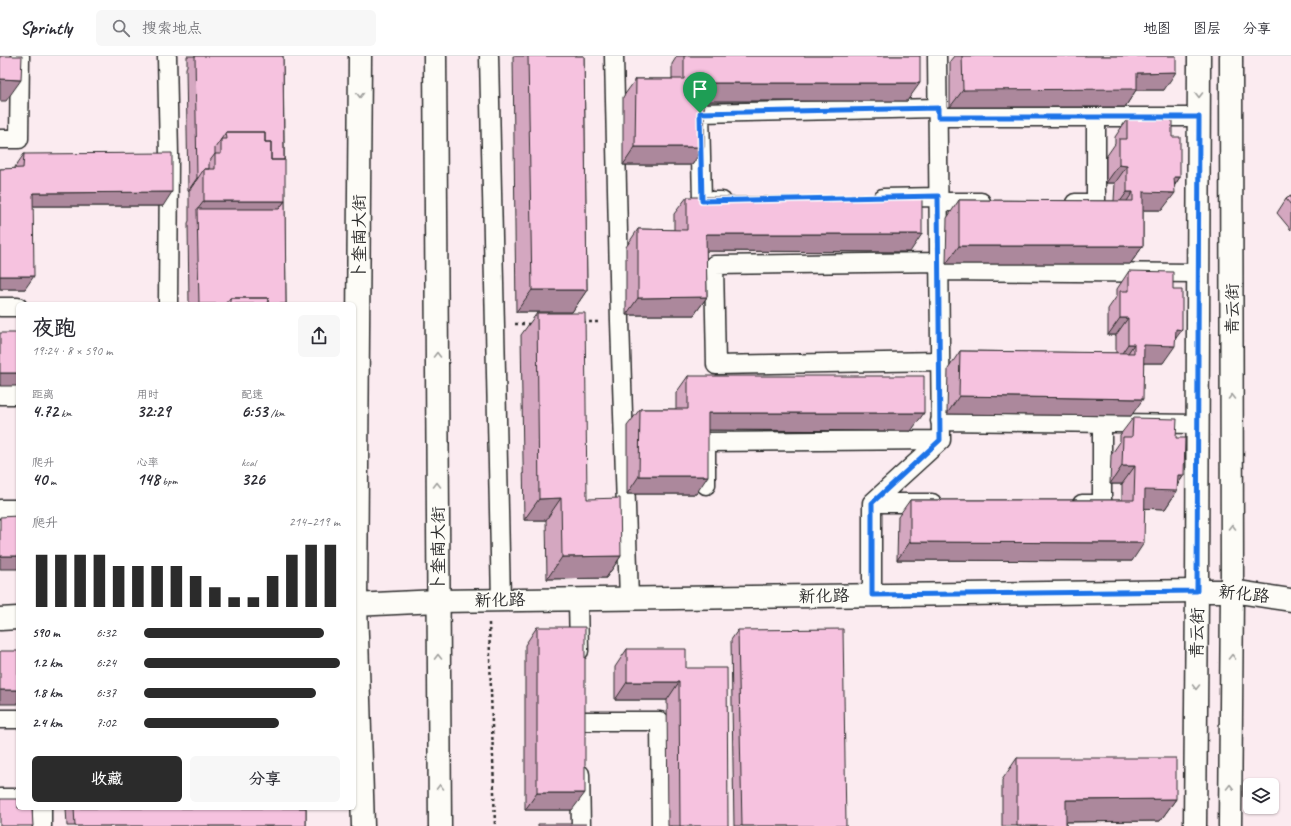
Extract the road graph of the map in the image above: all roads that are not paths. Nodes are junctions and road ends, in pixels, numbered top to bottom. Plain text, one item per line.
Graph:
1 (20, 56) edge
2 (167, 56) edge
3 (360, 56) edge
4 (435, 56) edge
5 (489, 56) edge
6 (614, 56) edge
7 (937, 56) edge
8 (1199, 56) edge
9 (1231, 56) edge
10 (938, 113) junction
11 (1096, 117) junction
12 (1199, 117) junction
13 (0, 139) edge
14 (867, 198) edge
15 (938, 199) junction
16 (741, 200) edge
17 (994, 202) edge
18 (1057, 202) edge
19 (939, 267) junction
20 (1198, 273) junction
21 (168, 302) edge
22 (0, 307) edge
23 (16, 307) edge
24 (940, 361) junction
25 (0, 395) edge
26 (16, 395) edge
27 (940, 420) junction
28 (1102, 423) junction
29 (1198, 424) junction
30 (940, 440) junction
31 (706, 485) edge
32 (356, 495) edge
33 (872, 503) junction
34 (951, 503) edge
35 (1062, 504) edge
36 (0, 509) edge
37 (16, 509) edge
38 (1197, 591) junction
39 (1232, 591) junction
40 (872, 595) junction
41 (629, 598) junction
42 (495, 600) junction
43 (578, 600) junction
44 (1291, 600) edge
45 (438, 601) junction
46 (356, 605) edge
47 (16, 618) edge
48 (0, 619) edge
49 (356, 633) edge
50 (579, 668) edge
51 (0, 719) edge
52 (16, 719) edge
53 (579, 721) edge
54 (580, 759) edge
55 (0, 798) edge
56 (16, 798) edge
57 (42, 810) edge
58 (42, 826) edge
59 (363, 826) edge
60 (440, 826) edge
61 (580, 826) edge
62 (661, 826) edge
63 (1195, 826) edge
64 (1230, 826) edge

1 - 13 street
2 - 21 street
3 -> 32 main road, 卜奎南大街
45 -> 4 main road, 卜奎南大街
5 - 42 street
6 - 41 street
7 - 10 street
8 -> 12 main road, 青云街
39 -> 9 main road, 青云街
10 - 11 street
10 - 15 street
10 - 16 street
11 - 12 street
11 - 18 street
12 - 20 main road, 青云街
14 - 15 street
15 - 17 street
15 - 19 street
19 - 20 street
19 - 24 street
19 - 24 street
20 - 29 main road, 青云街
22 - 23 street
24 - 27 street
25 - 26 street
27 - 28 street
27 - 30 street
28 - 29 street
28 - 35 street
29 - 38 main road, 青云街
30 - 31 street
30 - 33 street
33 - 34 street
33 - 40 street
36 - 37 street
38 - 39 main road, 新化路
38 - 40 main road, 新化路
38 -> 63 main road, 青云街
39 - 44 main road, 新化路
64 -> 39 main road, 青云街
40 - 41 main road, 新化路
41 - 43 main road, 新化路
42 - 43 main road, 新化路
42 - 45 main road, 新化路
43 - 50 street
45 - 46 main road, 新化路
60 -> 45 main road, 卜奎南大街
47 - 48 main road
49 - 59 main road, 卜奎南大街
51 - 52 street
53 - 62 street
54 - 61 street
55 - 56 street
57 - 58 street

